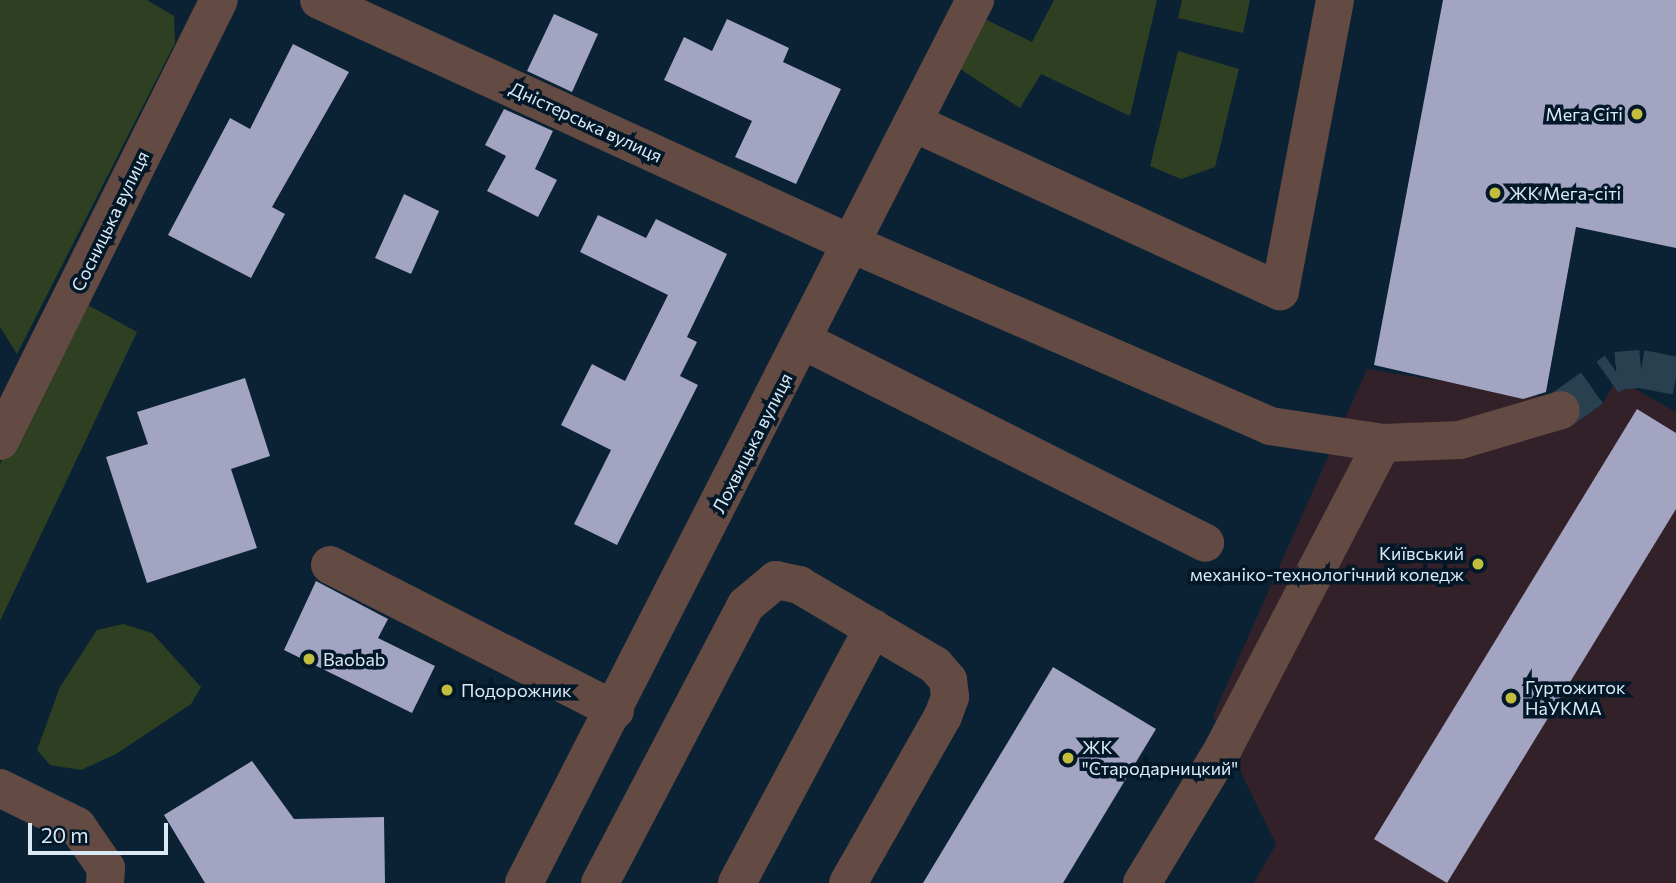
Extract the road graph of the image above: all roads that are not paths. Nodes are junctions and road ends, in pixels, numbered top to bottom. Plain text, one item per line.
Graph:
1 (219, 0) edge
2 (319, 0) edge
3 (975, 0) edge
4 (1335, 0) edge
5 (914, 123) junction
6 (852, 244) junction
7 (804, 341) junction
8 (1561, 410) tunnel mouth
9 (0, 441) edge
10 (1382, 443) junction
11 (1205, 543) dead end
12 (330, 565) dead end
13 (873, 628) junction
14 (615, 710) junction
15 (0, 788) edge
16 (105, 883) edge
17 (524, 883) edge
18 (600, 883) edge
19 (737, 883) edge
20 (848, 883) edge
21 (1142, 883) edge

1 - 9 street, Сосницька вулиця
2 - 6 street, Дністерська вулиця
3 - 5 street, Лохвицька вулиця
4 - 5 street
5 - 6 street, Лохвицька вулиця
6 - 7 street, Лохвицька вулиця
6 - 10 street, Дністерська вулиця
7 - 11 street
7 - 14 street, Лохвицька вулиця
8 - 10 street, Дністерська вулиця
10 - 21 street
12 - 14 street
13 - 18 street
13 - 19 street
13 - 20 street
14 - 17 street, Лохвицька вулиця
15 - 16 street

